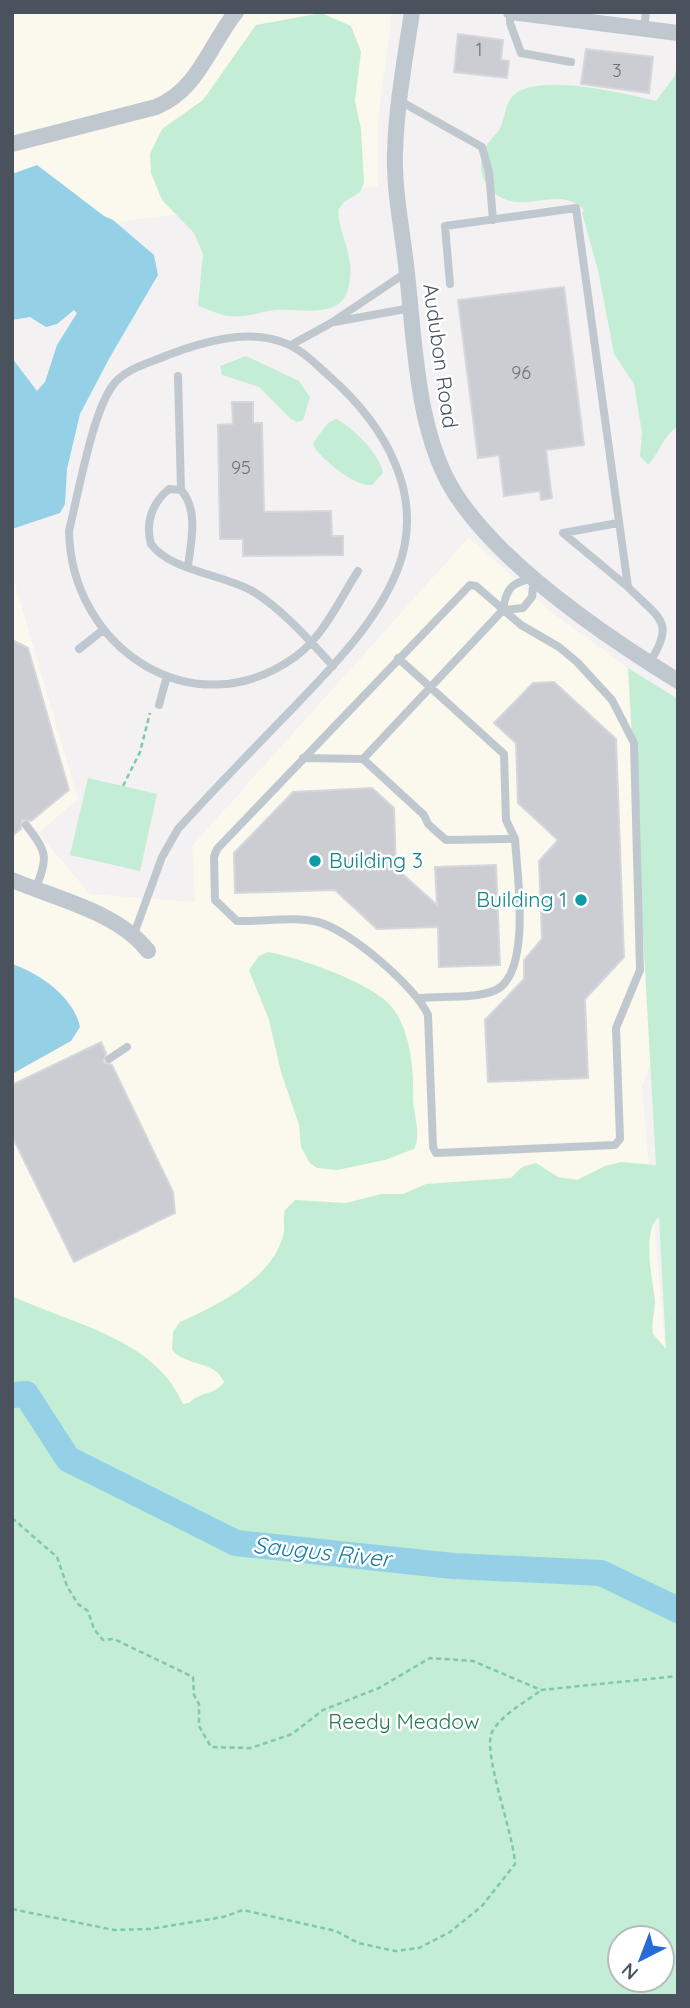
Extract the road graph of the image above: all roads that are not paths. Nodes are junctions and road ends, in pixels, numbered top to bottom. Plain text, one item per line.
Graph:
1 (236, 12) edge
2 (412, 12) edge
3 (511, 12) edge
4 (528, 13) edge
5 (645, 20) edge
6 (678, 33) edge
7 (571, 62) dead end
8 (400, 102) junction
9 (12, 144) edge
10 (493, 220) junction
11 (407, 272) junction
12 (450, 284) dead end
13 (411, 307) junction
14 (331, 323) junction
15 (291, 345) junction
16 (178, 376) dead end
17 (181, 490) junction
18 (618, 523) junction
19 (188, 566) junction
20 (358, 571) dead end
21 (534, 578) junction
22 (628, 587) junction
23 (503, 611) junction
24 (103, 630) junction
25 (311, 642) junction
26 (79, 649) dead end
27 (398, 658) junction
28 (649, 663) junction
29 (333, 666) junction
30 (167, 676) junction
31 (678, 681) edge
32 (431, 688) junction
33 (156, 704) road end
34 (303, 758) junction
35 (363, 759) junction
36 (26, 825) dead end
37 (515, 839) junction
38 (12, 880) edge
39 (35, 890) junction
40 (134, 934) junction
41 (148, 951) dead end
42 (420, 998) junction
43 (127, 1047) dead end
44 (109, 1059) dead end

1 - 9 street
2 - 8 street, Audubon Road
3 - 4 street
3 - 7 lane
4 - 5 street
5 - 6 street
8 - 10 lane
8 - 11 street, Audubon Road
10 - 12 lane
10 - 18 lane
11 - 13 street, Audubon Road
11 - 14 lane
13 - 14 lane
13 - 21 street, Audubon Road
14 - 15 lane
15 - 24 lane
15 - 29 lane
16 - 17 lane
17 - 19 lane
17 - 19 lane
18 - 22 lane
18 - 22 lane
19 - 25 lane
20 - 25 lane
21 - 23 lane
21 - 23 lane
21 - 28 street, Audubon Road
22 - 28 lane
23 - 27 lane
23 - 32 lane
23 - 42 lane
24 - 26 lane
24 - 30 lane
25 - 29 lane
25 - 30 lane
27 - 32 lane
27 - 34 lane
28 - 31 street, Audubon Road
29 - 40 lane
30 - 33 lane
32 - 35 lane
32 - 37 lane
34 - 35 lane
34 - 42 lane
35 - 37 lane
36 - 39 lane
37 - 42 lane
38 - 39 street
39 - 40 street
40 - 41 street
43 - 44 lane

